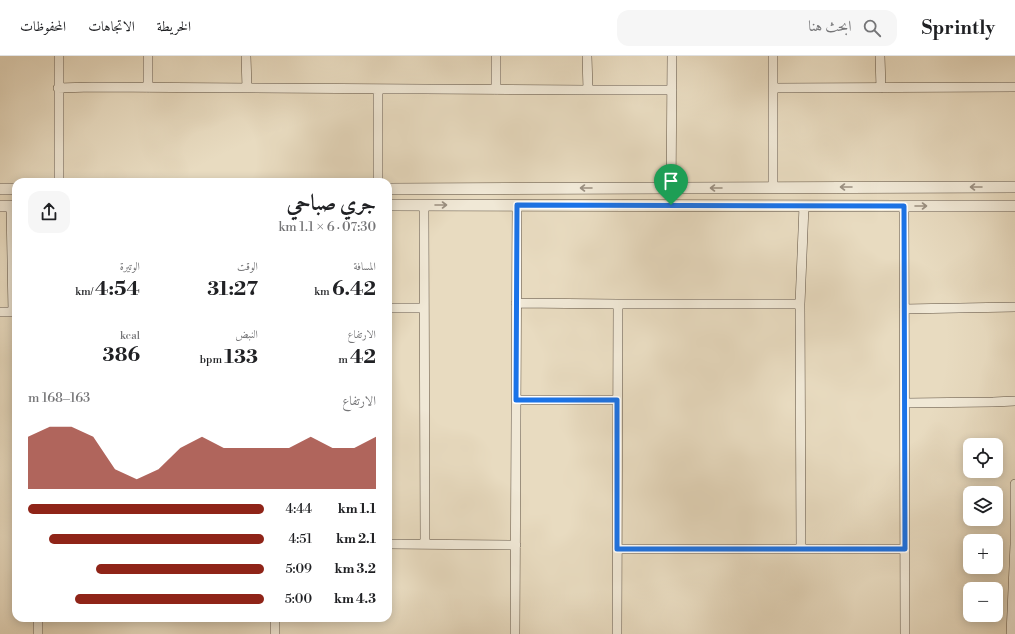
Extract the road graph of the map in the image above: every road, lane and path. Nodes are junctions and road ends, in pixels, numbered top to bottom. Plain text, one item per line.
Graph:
1 (59, 56) edge
2 (148, 56) edge
3 (246, 56) edge
4 (496, 56) edge
5 (588, 56) edge
6 (672, 56) edge
7 (773, 56) edge
8 (880, 56) edge
9 (1015, 87) edge
10 (58, 88) junction
11 (148, 88) junction
12 (247, 88) junction
13 (773, 88) junction
14 (881, 88) junction
15 (378, 89) junction
16 (496, 90) junction
17 (588, 90) junction
18 (672, 90) junction
19 (59, 178) edge
20 (378, 178) edge
21 (1015, 186) edge
22 (671, 188) junction
23 (773, 188) junction
24 (0, 189) edge
25 (12, 189) edge
26 (392, 189) edge
27 (392, 205) edge
28 (424, 205) junction
29 (517, 205) junction
30 (671, 205) junction
31 (9, 206) edge
32 (804, 206) junction
33 (904, 206) junction
34 (1015, 206) edge
35 (12, 259) edge
36 (516, 303) junction
37 (618, 304) junction
38 (800, 304) junction
39 (1015, 307) edge
40 (392, 308) edge
41 (424, 308) junction
42 (904, 309) junction
43 (0, 312) edge
44 (12, 312) edge
45 (516, 400) junction
46 (617, 400) junction
47 (1015, 401) edge
48 (905, 403) junction
49 (1015, 484) edge
50 (392, 544) edge
51 (425, 544) junction
52 (1015, 544) edge
53 (516, 545) junction
54 (617, 549) junction
55 (801, 549) junction
56 (905, 549) junction
57 (38, 622) edge
58 (275, 622) edge
59 (38, 634) edge
60 (275, 634) edge
61 (515, 634) edge
62 (617, 634) edge
63 (905, 634) edge
64 (1011, 634) edge

1 - 10 street
2 - 11 street
3 - 12 street
4 - 16 street
5 - 17 street
6 - 18 street
7 - 13 street
8 - 14 street
9 - 14 street
10 - 11 street
10 - 19 street
11 - 12 street
12 - 15 street
13 - 14 street
13 - 23 street
15 - 16 street
15 - 20 street
16 - 17 street
17 - 18 street
18 - 22 street
21 -> 23 street
23 -> 22 street
22 -> 26 street
22 - 30 street
24 - 25 street
27 - 28 street
28 -> 29 street
28 - 41 street
29 - 30 street
29 - 36 street
30 - 32 street
31 - 35 street
32 - 33 street
32 - 38 street
33 -> 34 street
33 - 42 street
36 - 37 street
36 - 45 street
37 - 38 street
37 - 46 street
38 - 55 street
39 - 42 street
40 - 41 street
41 - 51 street
42 - 48 street
43 - 44 street
45 - 46 street
45 - 53 street
46 - 54 street
47 - 48 street
48 - 56 street
49 - 52 street
50 - 51 street
51 - 53 street
52 - 64 street
53 - 61 street
54 - 55 street
54 - 62 street
55 - 56 street
56 - 63 street
57 - 59 street
58 - 60 street

